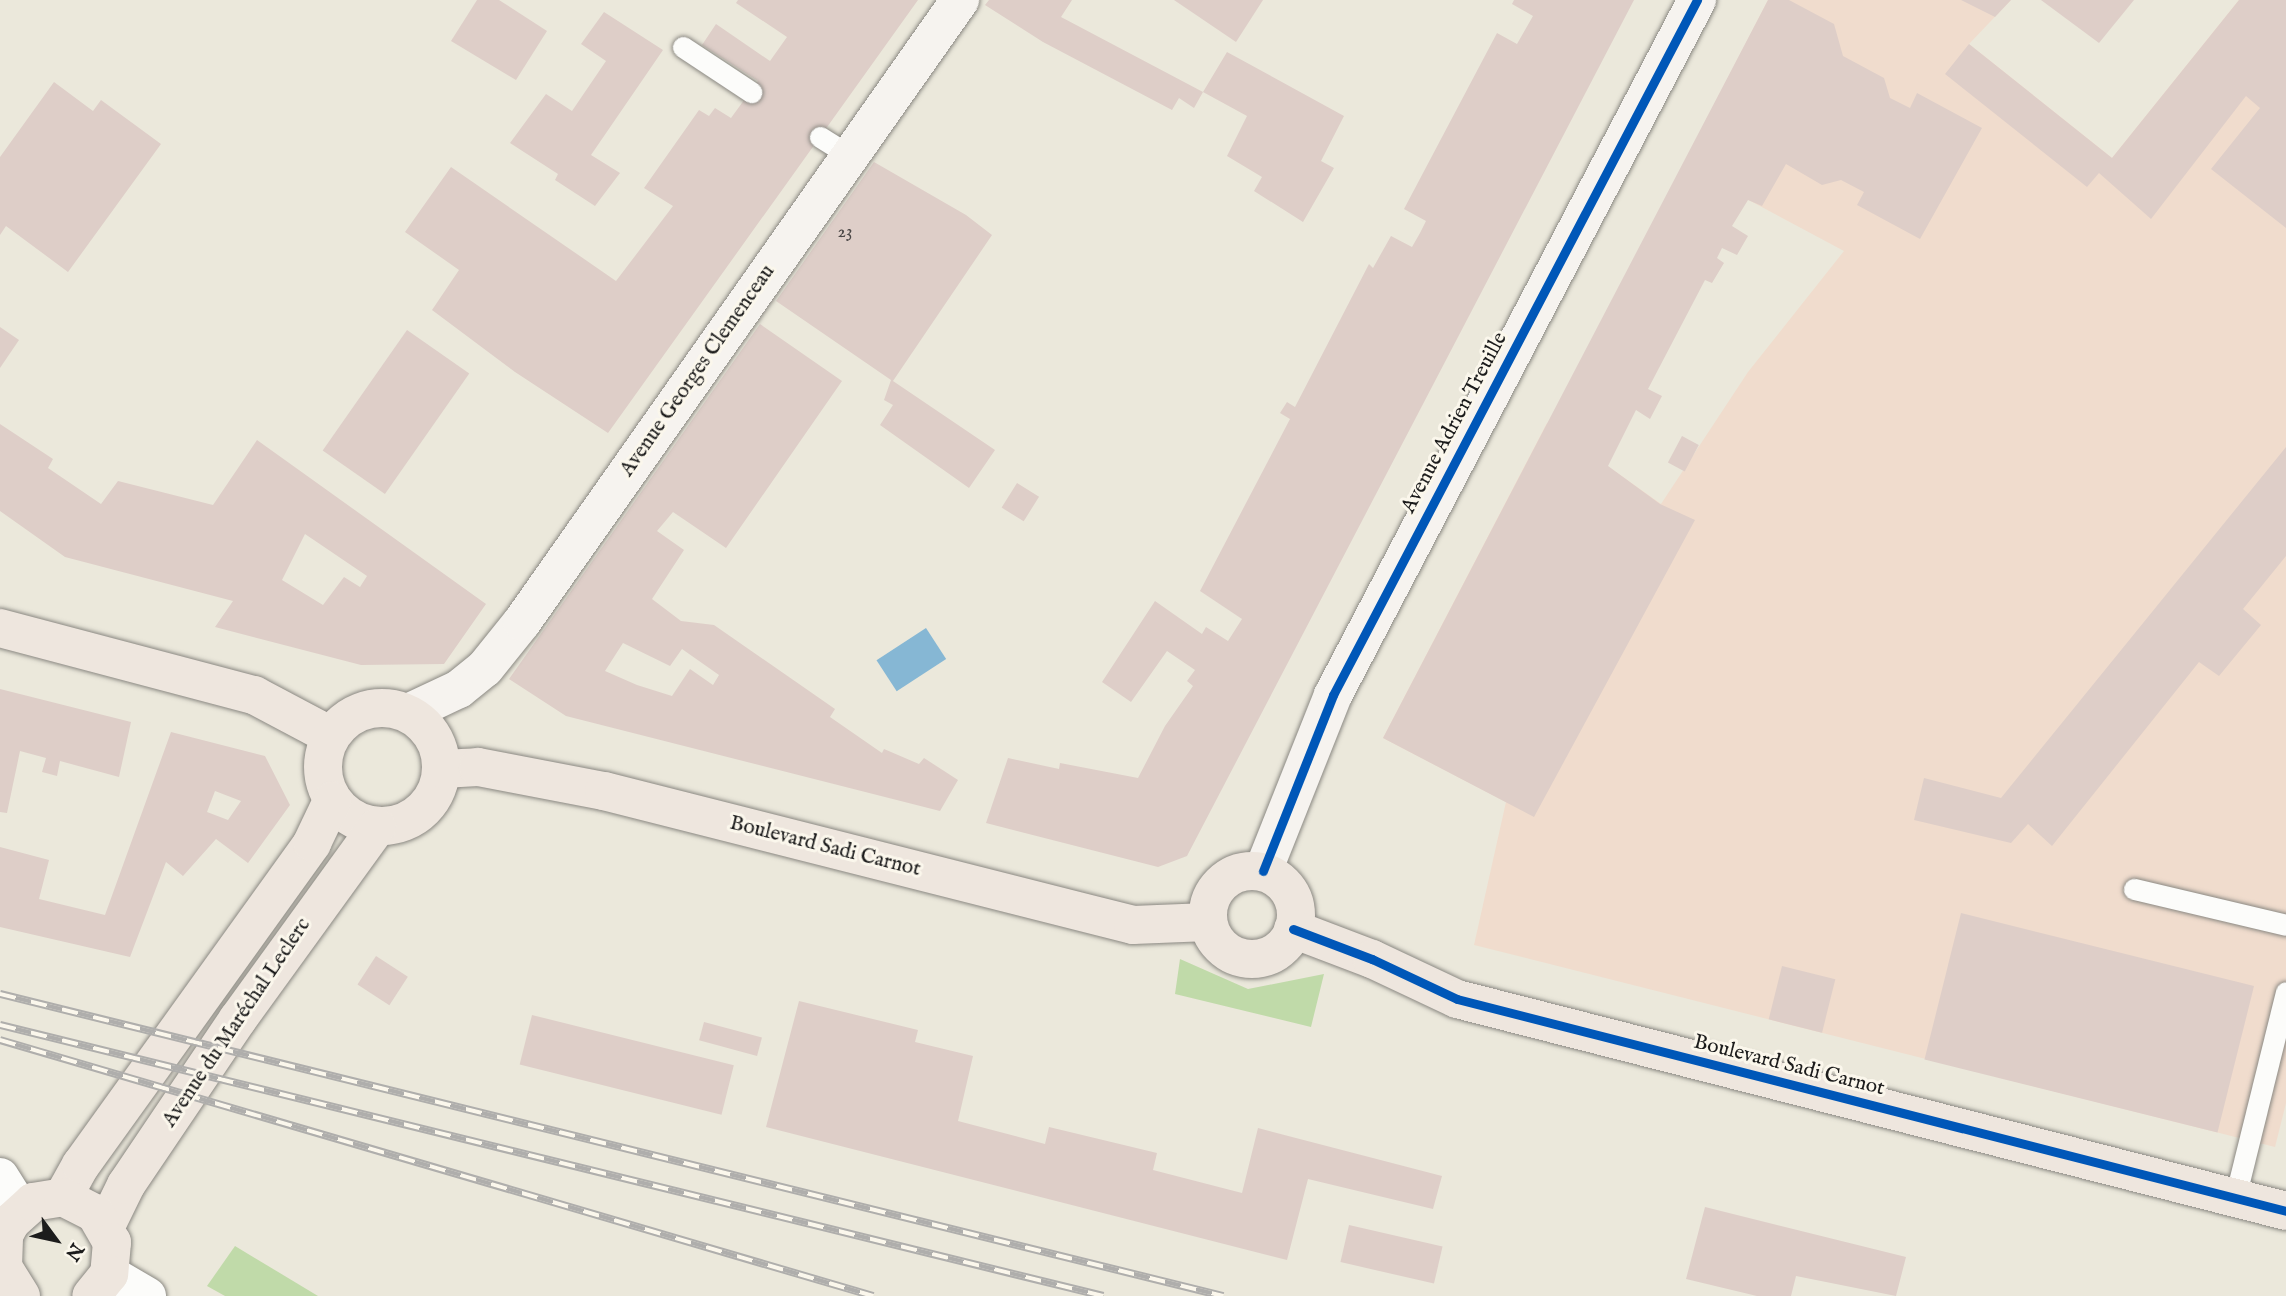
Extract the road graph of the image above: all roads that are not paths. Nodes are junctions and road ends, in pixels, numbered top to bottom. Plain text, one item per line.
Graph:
1 (960, 0) edge
2 (1697, 0) edge
3 (683, 47) dead end
4 (751, 92) dead end
5 (0, 628) edge
6 (408, 713) junction
7 (331, 736) junction
8 (442, 769) junction
9 (332, 801) junction
10 (377, 827) junction
11 (1263, 871) junction
12 (2134, 889) dead end
13 (1208, 922) junction
14 (2286, 925) edge
15 (1293, 929) junction
16 (2286, 992) edge
17 (0, 1177) edge
18 (63, 1198) junction
19 (2235, 1198) junction
20 (2286, 1210) edge
21 (21, 1211) junction
22 (106, 1226) junction
23 (1, 1250) edge
24 (100, 1285) edge
25 (22, 1296) edge
26 (147, 1296) edge

1 - 6 street, Avenue Georges Clemenceau
2 - 11 street, Avenue Adrien Treuille
3 - 4 lane
5 - 7 main road
6 - 7 main road
6 - 8 main road
7 - 9 main road
8 - 10 main road
8 - 13 main road, Boulevard Sadi Carnot
9 - 10 main road
9 - 18 main road, Avenue du Maréchal Leclerc
10 - 22 main road, Avenue du Maréchal Leclerc
11 - 13 main road
11 - 15 main road
12 - 14 lane
13 - 15 main road
15 - 19 main road, Boulevard Sadi Carnot
16 - 19 lane
17 - 21 street
18 - 21 main road
18 - 22 main road
19 - 20 main road, Boulevard Sadi Carnot
21 - 23 main road
22 - 24 main road
23 - 25 main road
24 - 26 street

